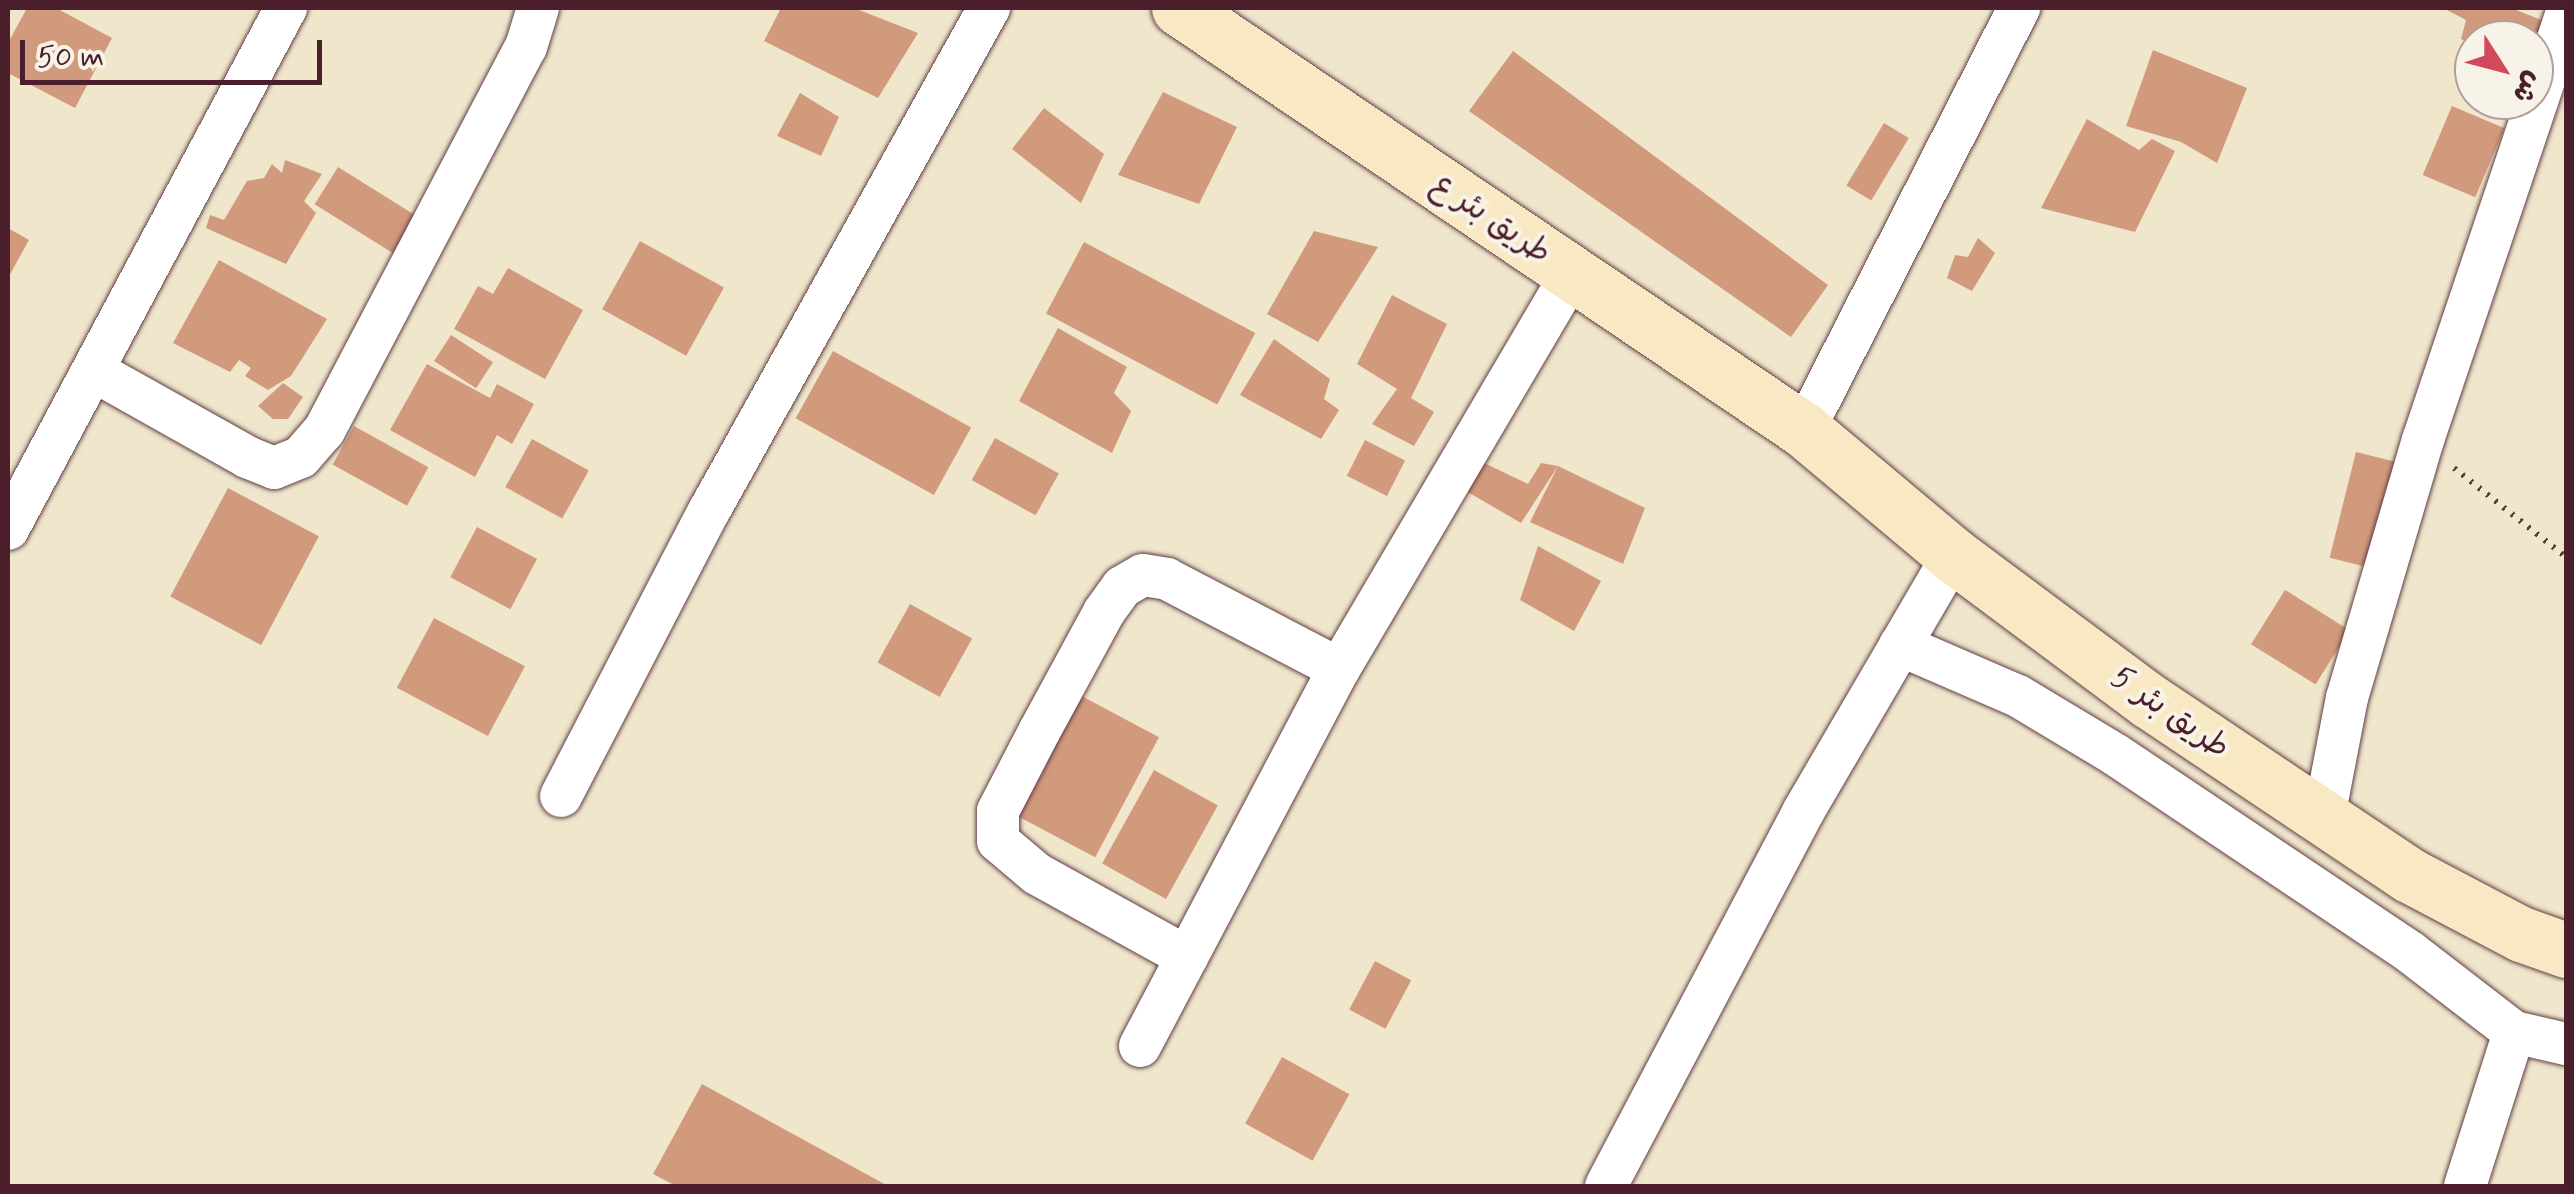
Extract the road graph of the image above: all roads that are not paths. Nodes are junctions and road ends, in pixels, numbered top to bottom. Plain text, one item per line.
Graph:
1 (286, 8) edge
2 (538, 8) edge
3 (989, 8) edge
4 (1179, 8) edge
5 (2018, 8) edge
6 (2566, 14) edge
7 (1572, 274) junction
8 (94, 370) junction
9 (1804, 430) junction
10 (8, 529) edge
11 (1953, 555) junction
12 (1900, 645) junction
13 (1339, 669) junction
14 (561, 796) dead end
15 (2324, 818) junction
16 (2566, 950) edge
17 (1187, 957) junction
18 (2514, 1032) junction
19 (2566, 1044) edge
20 (1140, 1046) dead end
21 (1606, 1186) edge
22 (2464, 1186) edge

1 - 8 street
2 - 8 street
3 - 14 street
4 - 7 street, طريق بئر ع
5 - 9 street
6 - 15 street
7 - 9 street, طريق بئر ع
7 - 13 street
8 - 10 street
9 - 11 street, طريق بئر 5
11 - 12 street
11 - 15 street, طريق بئر 5
12 - 18 street
12 - 21 street
13 - 17 street
13 - 17 street
15 - 16 street, طريق بئر 5
17 - 20 street
18 - 19 street
18 - 22 street

